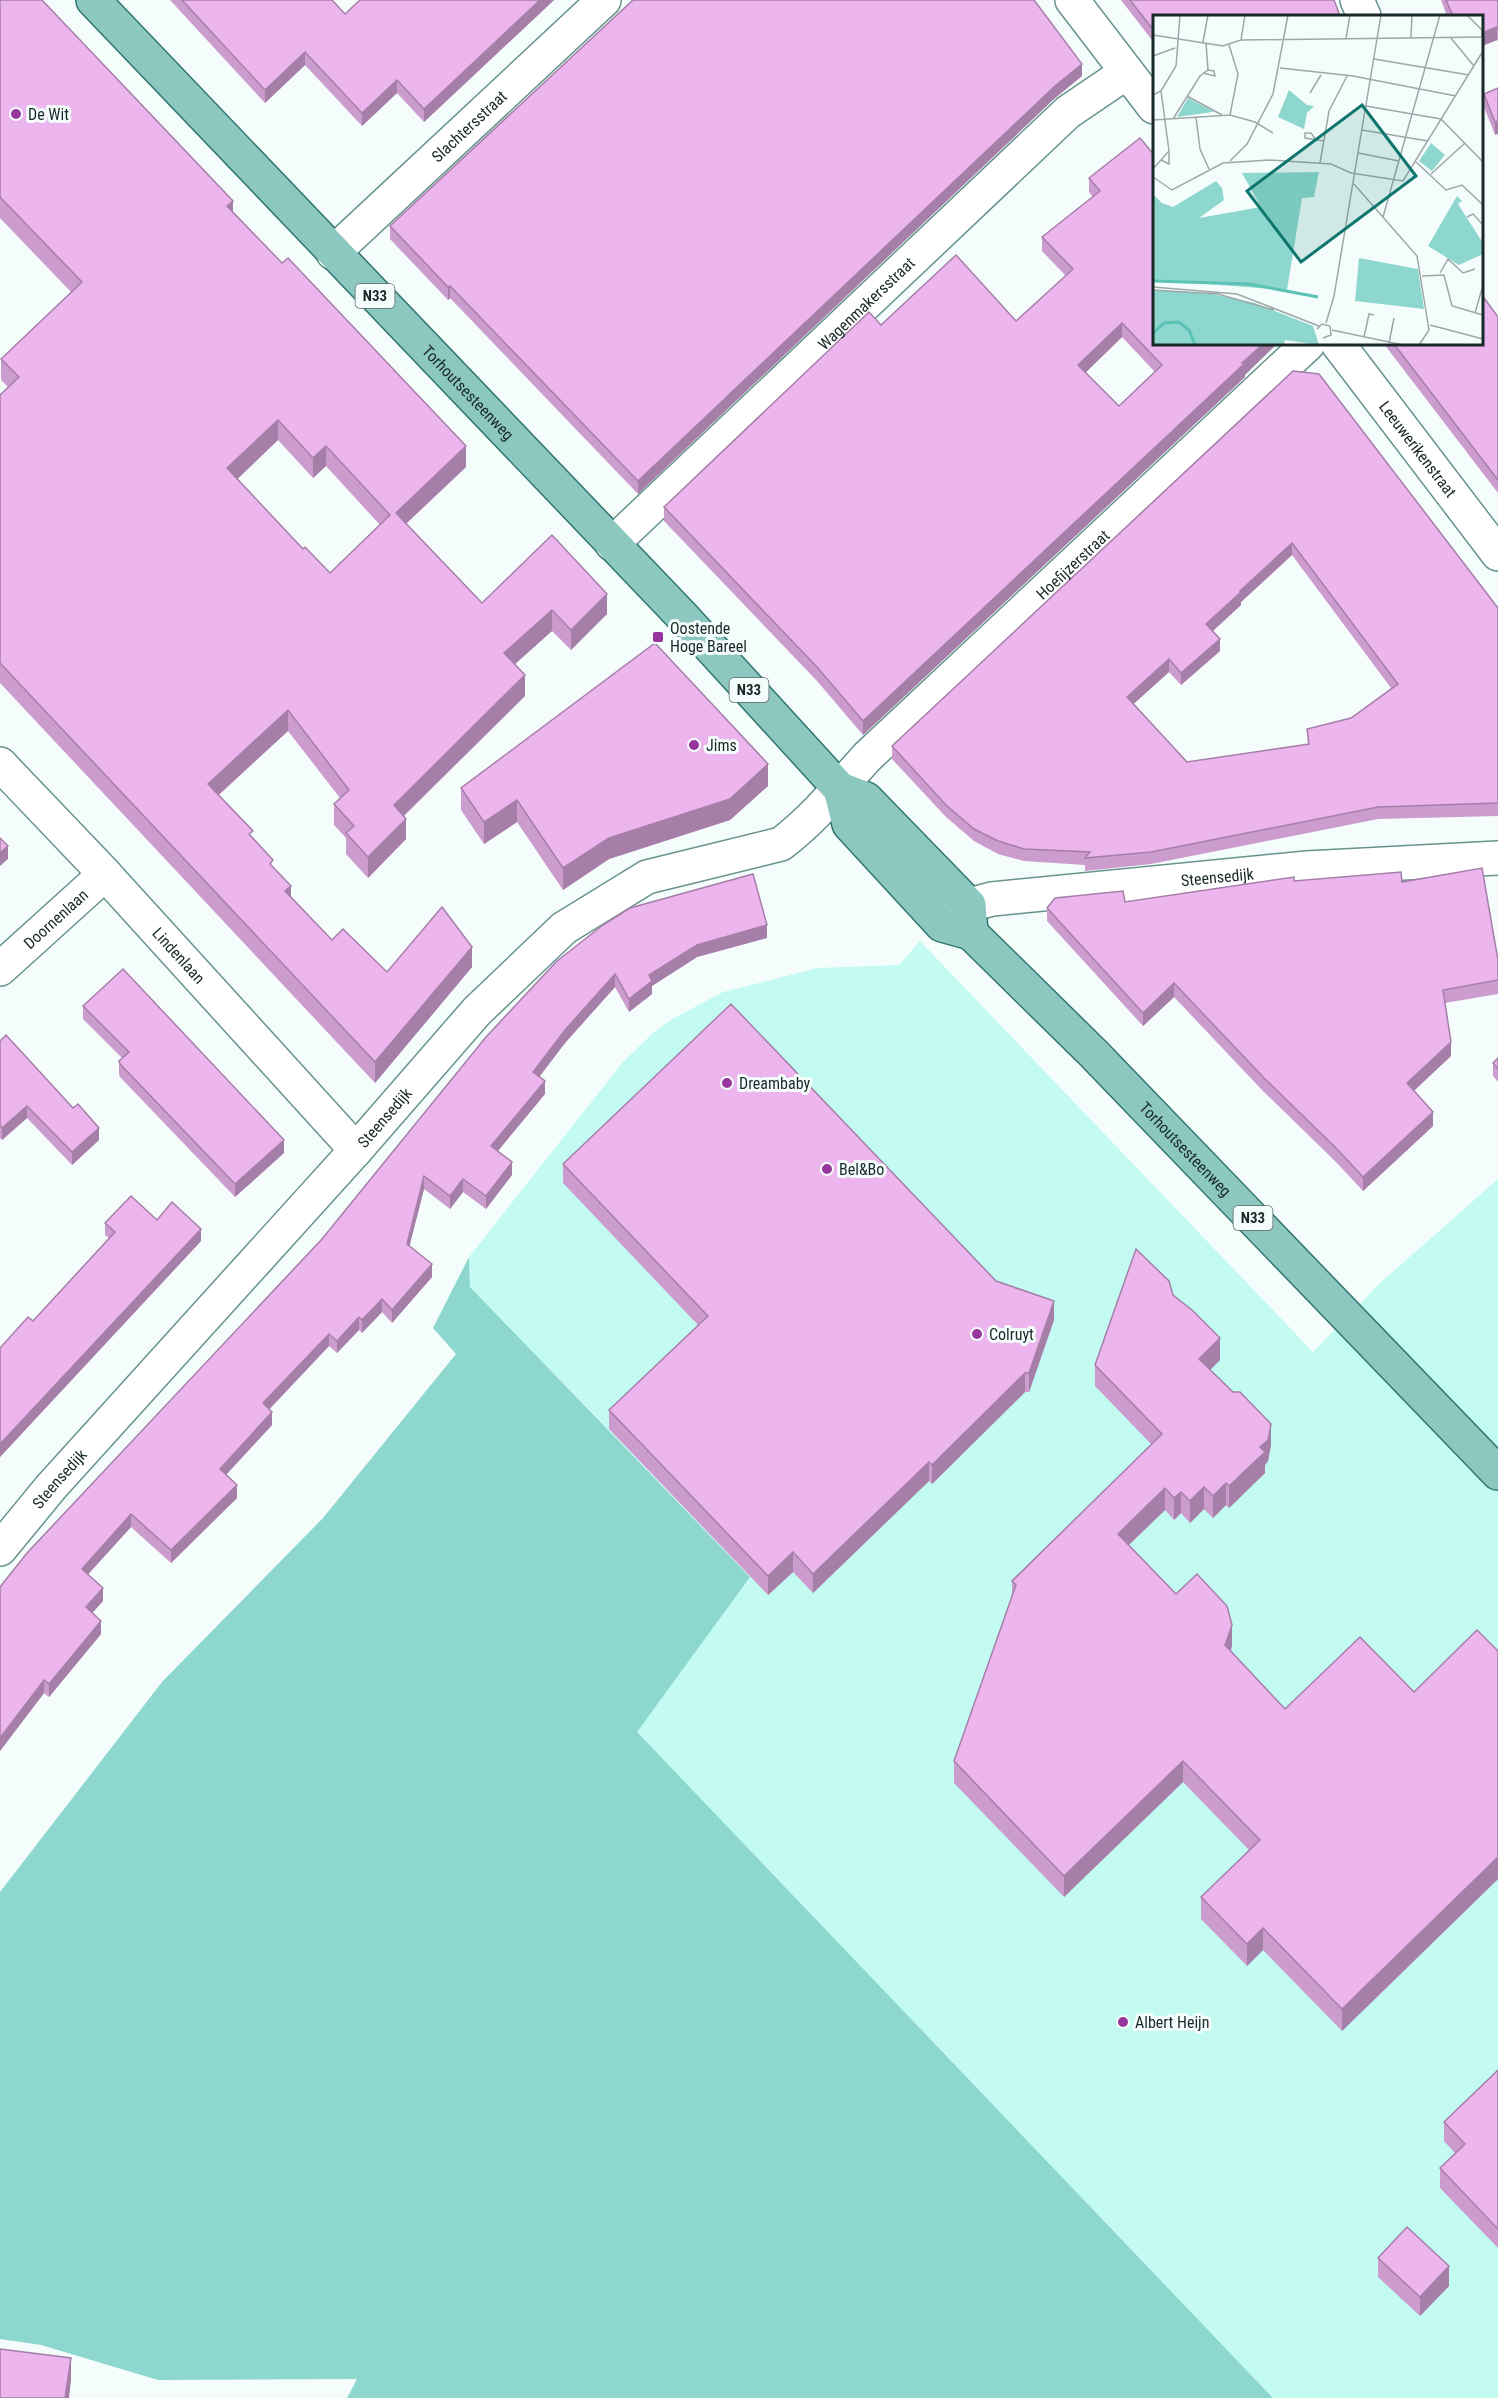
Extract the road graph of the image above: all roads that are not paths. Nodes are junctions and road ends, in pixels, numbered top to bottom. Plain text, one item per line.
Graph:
1 (93, 0) edge
2 (604, 0) edge
3 (1072, 0) edge
4 (1357, 0) edge
5 (1364, 15) edge
6 (1127, 72) junction
7 (1153, 104) edge
8 (333, 253) junction
9 (1307, 345) edge
10 (1339, 345) edge
11 (612, 544) junction
12 (1498, 554) edge
13 (0, 764) edge
14 (840, 789) junction
15 (1498, 858) edge
16 (105, 874) junction
17 (961, 921) junction
18 (2, 966) edge
19 (356, 1150) junction
20 (1498, 1473) edge
21 (0, 1549) edge

1 - 8 main road, Torhoutsesteenweg / N33
2 - 8 street, Slachtersstraat
3 - 6 street
4 - 5 street
6 - 7 street
6 - 11 street, Wagenmakersstraat
8 - 11 main road, Torhoutsesteenweg / N33
9 - 14 street, Hoefijzerstraat
10 - 12 street, Leeuwerikenstraat
11 - 14 main road, Torhoutsesteenweg / N33
13 - 16 street, Lindenlaan
14 - 17 main road, Torhoutsesteenweg / N33
14 - 19 street, Steensedijk
15 - 17 street, Steensedijk
16 - 18 street, Doornenlaan
16 - 19 street, Lindenlaan
17 - 20 main road, Torhoutsesteenweg / N33
19 - 21 street, Steensedijk

